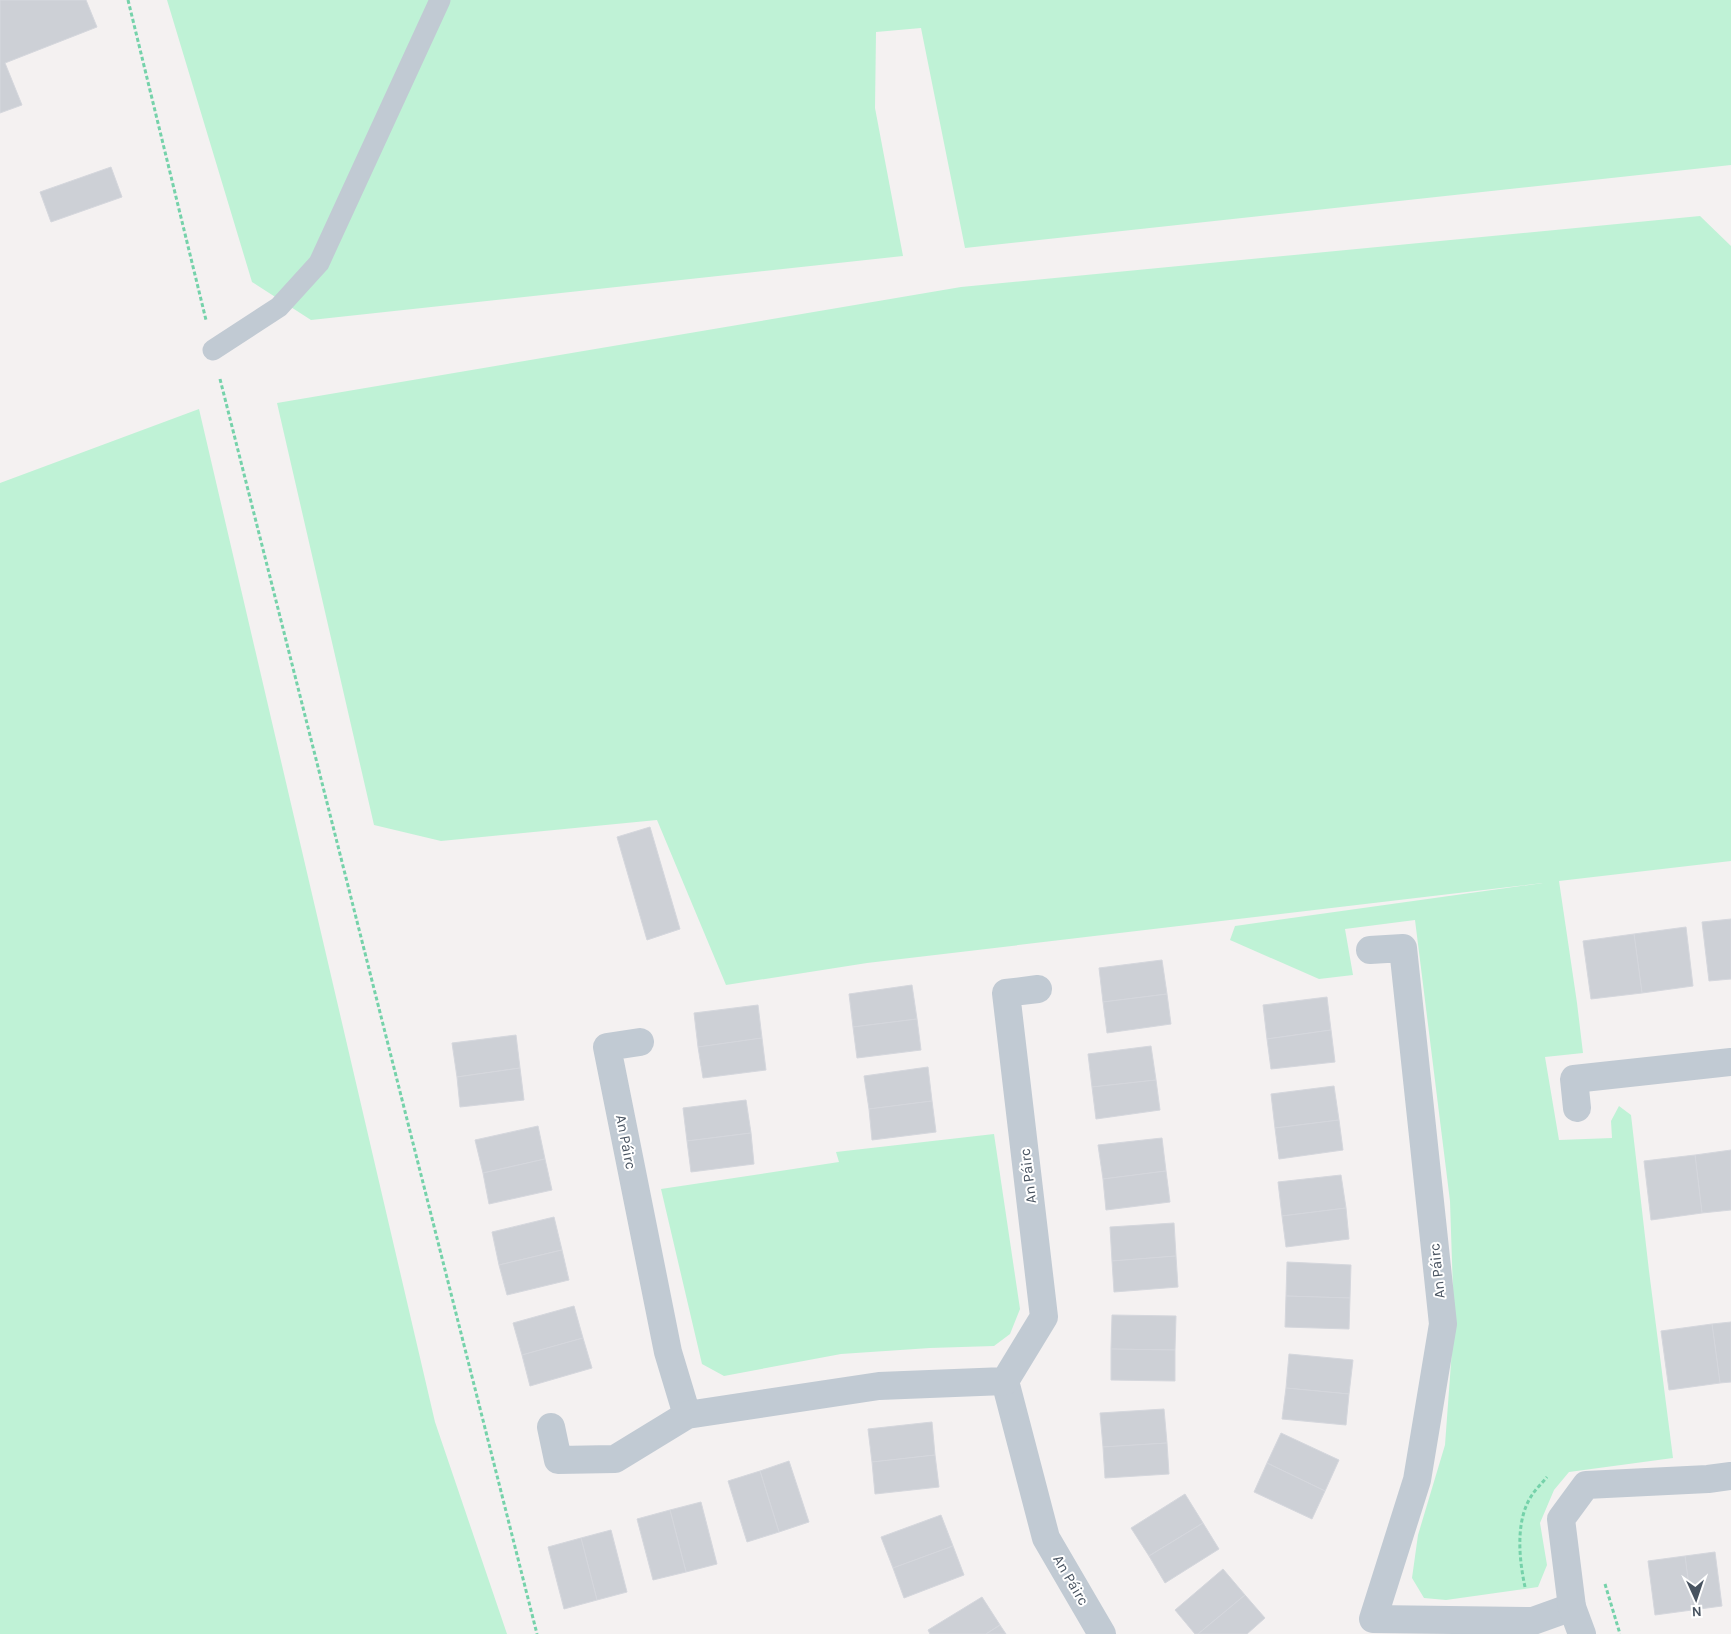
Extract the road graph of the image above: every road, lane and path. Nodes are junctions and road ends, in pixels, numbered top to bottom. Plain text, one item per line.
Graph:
1 (128, 0) edge
2 (440, 0) edge
3 (213, 350) junction
4 (1370, 950) dead end
5 (1038, 989) dead end
6 (640, 1042) dead end
7 (1731, 1062) edge
8 (1577, 1108) dead end
9 (1005, 1380) junction
10 (687, 1415) junction
11 (551, 1427) dead end
12 (1731, 1476) edge
13 (1604, 1581) dead end
14 (1572, 1607) junction
15 (1366, 1626) edge
16 (537, 1634) edge
17 (1102, 1634) edge
18 (1582, 1634) edge
19 (1620, 1634) edge

1 - 3 path
2 - 3 lane
3 - 16 path
4 - 15 street, An Páirc
5 - 9 street, An Páirc
6 - 10 street, An Páirc
7 - 8 street
9 - 10 street
9 - 17 street, An Páirc
10 - 11 street
12 - 14 street
13 - 19 path
14 - 15 street, An Páirc
14 - 18 street

